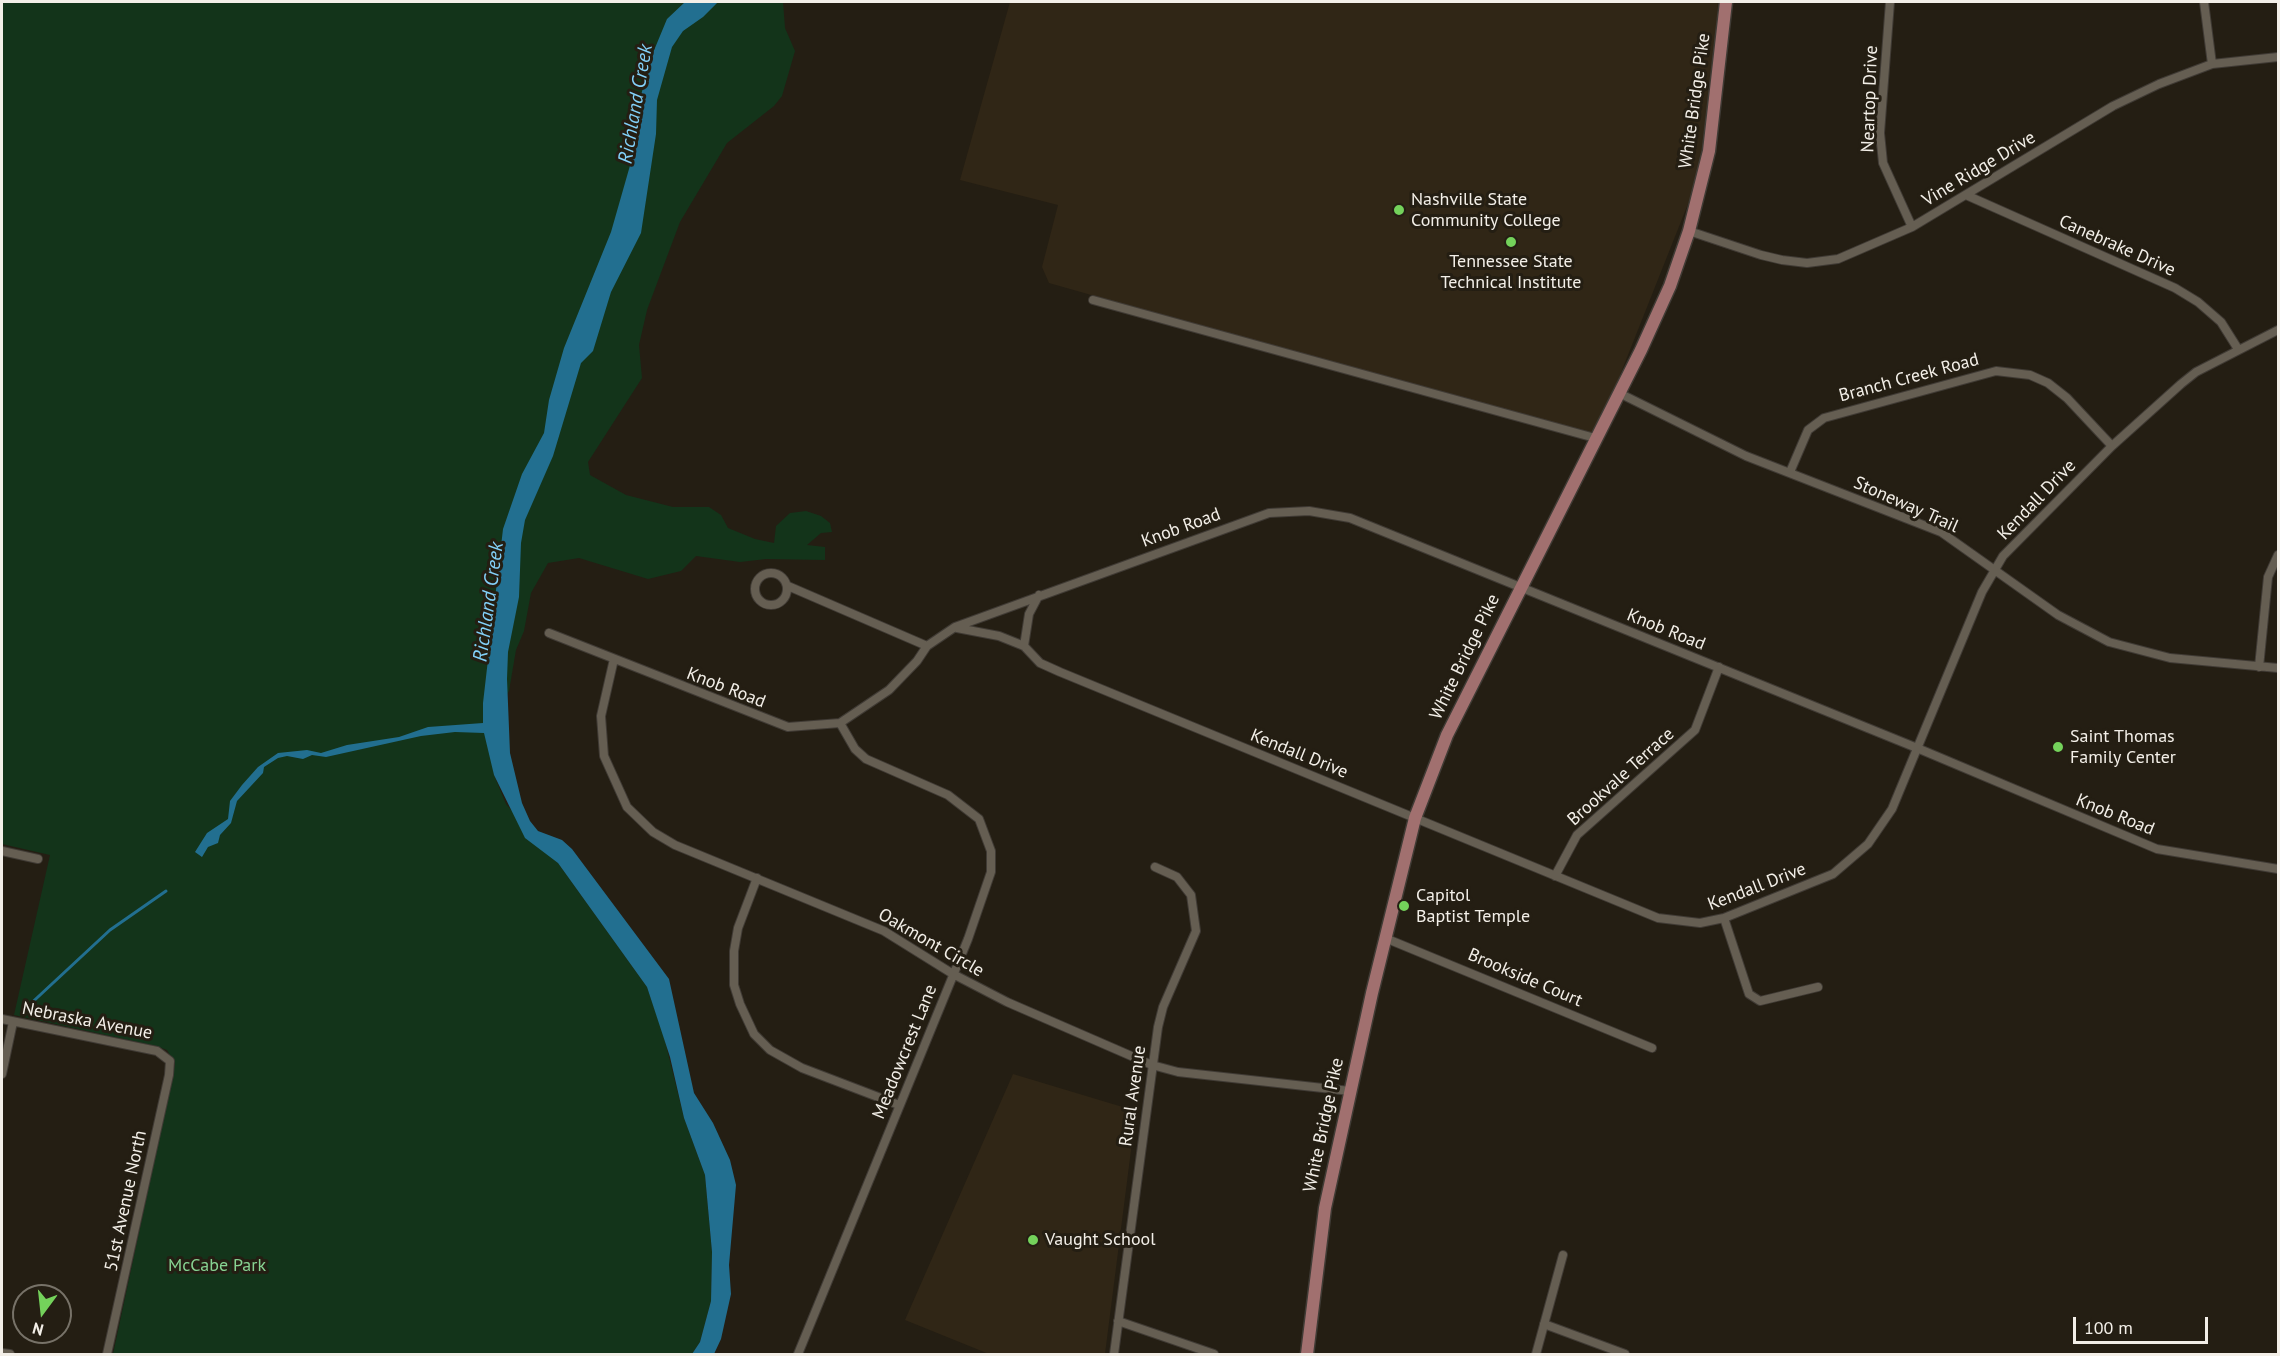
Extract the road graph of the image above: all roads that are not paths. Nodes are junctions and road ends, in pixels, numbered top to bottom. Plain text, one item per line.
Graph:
1 (1726, 2) edge
2 (1890, 2) edge
3 (2204, 2) edge
4 (2278, 57) edge
5 (2212, 64) junction
6 (1966, 195) junction
7 (1912, 227) junction
8 (1689, 231) junction
9 (1093, 300) dead end
10 (2278, 330) edge
11 (2238, 349) junction
12 (1619, 393) junction
13 (1595, 438) junction
14 (2112, 446) junction
15 (1790, 472) junction
16 (2278, 555) edge
17 (1996, 570) junction
18 (788, 586) junction
19 (1520, 586) junction
20 (1039, 595) junction
21 (955, 627) junction
22 (549, 633) dead end
23 (927, 646) junction
24 (1024, 646) junction
25 (614, 659) junction
26 (1719, 667) junction
27 (2259, 667) junction
28 (2278, 668) edge
29 (840, 723) junction
30 (1917, 748) junction
31 (1415, 818) junction
32 (2, 851) edge
33 (38, 859) dead end
34 (1155, 867) dead end
35 (2278, 869) edge
36 (1555, 876) junction
37 (757, 878) junction
38 (1724, 918) junction
39 (1385, 938) junction
40 (953, 974) junction
41 (1818, 987) dead end
42 (2, 1019) edge
43 (13, 1022) junction
44 (1652, 1048) dead end
45 (165, 1055) joint
46 (1152, 1065) junction
47 (2, 1074) edge
48 (1350, 1091) junction
49 (899, 1106) junction
50 (1563, 1255) dead end
51 (1118, 1321) junction
52 (1544, 1324) junction
53 (2, 1353) edge
54 (10, 1354) edge
55 (107, 1354) edge
56 (798, 1354) edge
57 (1114, 1354) edge
58 (1214, 1354) edge
59 (1307, 1354) edge
60 (1536, 1354) edge
61 (1624, 1354) edge

1 - 8 main road, White Bridge Pike
2 - 7 street, Neartop Drive
3 - 5 street
4 - 5 street, Vine Ridge Drive
5 - 6 street, Vine Ridge Drive
6 - 7 street, Vine Ridge Drive
6 - 11 street, Canebrake Drive
7 - 8 street, Vine Ridge Drive
8 - 12 main road, White Bridge Pike
9 - 13 street
10 - 11 street, Kendall Drive
11 - 14 street, Kendall Drive
12 - 13 main road, White Bridge Pike
12 - 15 street, Stoneway Trail
13 - 19 main road, White Bridge Pike
14 - 15 street, Branch Creek Road
14 - 17 street, Kendall Drive
15 - 17 street, Stoneway Trail
16 - 27 street
17 - 27 street, Stoneway Trail
17 - 30 street, Kendall Drive
18 - 18 street
18 - 23 street
19 - 20 street, Knob Road
19 - 26 street, Knob Road
19 - 31 main road, White Bridge Pike
20 - 21 street, Knob Road
20 - 24 street
21 - 23 street, Knob Road
21 - 24 street, Kendall Drive
22 - 25 street, Knob Road
23 - 29 street, Knob Road
24 - 31 street, Kendall Drive
25 - 29 street, Knob Road
25 - 37 street, Oakmont Circle
26 - 30 street, Knob Road
26 - 36 street, Brookvale Terrace
27 - 28 street, Stoneway Trail
29 - 40 street, Meadowcrest Lane
30 - 35 street, Knob Road
30 - 38 street, Kendall Drive
31 - 36 street, Kendall Drive
31 - 39 main road, White Bridge Pike
32 - 33 street
34 - 46 street, Rural Avenue
36 - 38 street, Kendall Drive
37 - 40 street, Oakmont Circle
37 - 49 street
38 - 41 street
39 - 44 street, Brookside Court
39 - 48 main road, White Bridge Pike
40 - 46 street, Oakmont Circle
40 - 49 street, Meadowcrest Lane
42 - 43 street, Nebraska Avenue
43 - 45 street, Nebraska Avenue
43 - 47 street
45 - 55 street, 51st Avenue North
46 - 48 street, Oakmont Circle
46 - 51 street, Rural Avenue
48 - 59 main road, White Bridge Pike
49 - 56 street, Meadowcrest Lane
50 - 52 street
51 - 57 street, Rural Avenue
51 - 58 street
52 - 60 street
52 - 61 street
53 - 54 street

